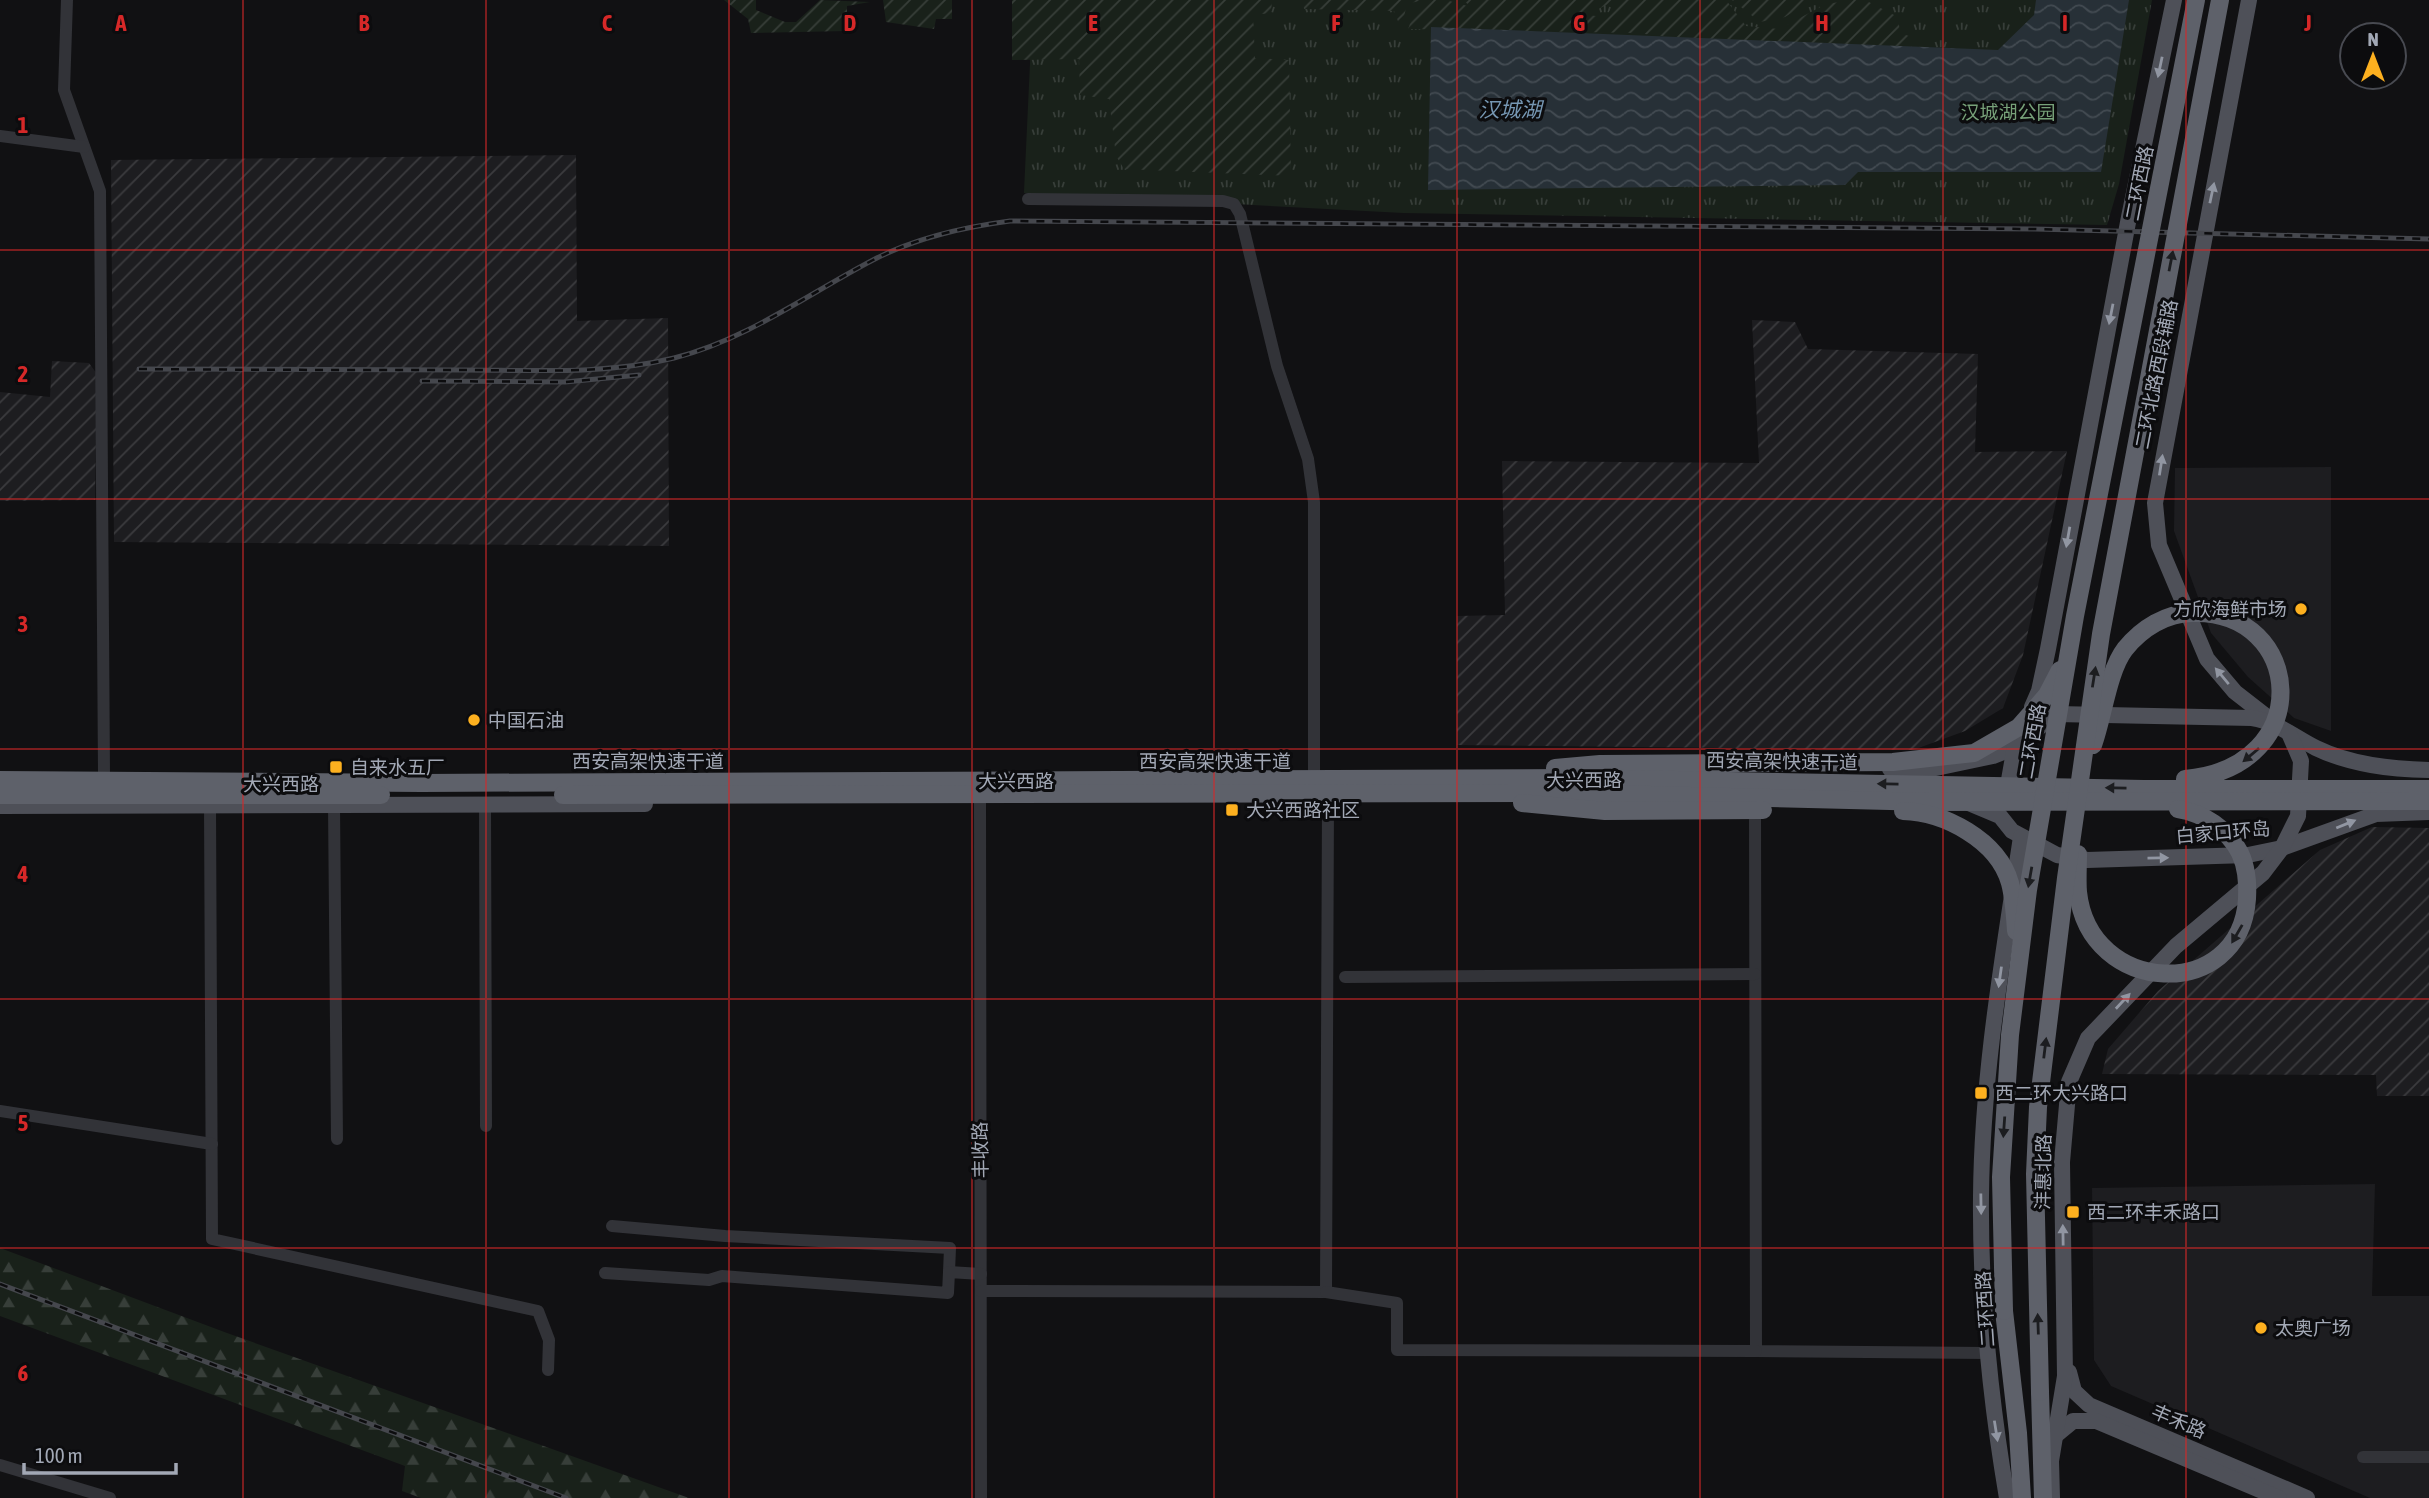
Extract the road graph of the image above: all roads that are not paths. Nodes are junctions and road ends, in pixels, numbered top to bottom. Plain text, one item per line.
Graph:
1 (67, 0) edge
2 (2174, 0) edge
3 (2196, 0) edge
4 (2220, 0) edge
5 (2249, 0) edge
6 (0, 136) edge
7 (84, 147) junction
8 (1028, 199) dead end
9 (2075, 616) junction
10 (2273, 722) junction
11 (2289, 733) junction
12 (2013, 748) junction
13 (2429, 770) edge
14 (0, 773) edge
15 (1314, 773) junction
16 (104, 774) junction
17 (0, 780) edge
18 (2078, 784) junction
19 (1431, 786) junction
20 (2144, 789) junction
21 (2429, 789) edge
22 (0, 795) edge
23 (1328, 801) junction
24 (2429, 801) edge
25 (980, 802) junction
26 (1755, 802) junction
27 (2127, 802) junction
28 (485, 804) junction
29 (210, 805) junction
30 (334, 805) junction
31 (0, 806) edge
32 (2429, 812) edge
33 (2021, 837) junction
34 (2282, 848) junction
35 (1755, 974) junction
36 (1345, 977) dead end
37 (2010, 1035) junction
38 (0, 1111) edge
39 (486, 1126) dead end
40 (337, 1139) dead end
41 (212, 1144) junction
42 (612, 1226) dead end
43 (949, 1272) junction
44 (605, 1273) dead end
45 (981, 1274) junction
46 (981, 1292) junction
47 (1326, 1292) junction
48 (1756, 1350) junction
49 (1987, 1353) junction
50 (2064, 1354) junction
51 (548, 1370) dead end
52 (2049, 1433) junction
53 (2363, 1457) dead end
54 (2429, 1457) edge
55 (2052, 1461) joint
56 (0, 1465) edge
57 (110, 1498) edge
58 (981, 1498) edge
59 (2007, 1498) edge
60 (2022, 1498) edge
61 (2042, 1498) edge
62 (2052, 1498) edge
63 (2279, 1498) edge
64 (2307, 1498) edge

1 - 7 street
2 -> 12 main road
3 - 9 highway, 二环西路, bridge
18 -> 4 highway, bridge
10 -> 5 main road, 二环北路西段辅路
6 - 7 street
7 - 16 street
8 - 15 street
9 - 19 highway, bridge
9 -> 37 highway, 二环西路, bridge
10 - 11 main road
10 - 12 main road
11 - 13 main road
11 - 34 main road, 白家口环岛
12 - 15 main road, 大兴西路
12 - 33 main road
14 - 16 main road, 大兴西路
15 - 16 main road, 大兴西路
17 - 19 highway, 西安高架快速干道, bridge
18 -> 20 highway, bridge
27 -> 18 highway, bridge
52 -> 18 highway, bridge
20 -> 19 highway, 西安高架快速干道, bridge
19 - 22 highway, 西安高架快速干道, bridge
19 - 27 highway, 西安高架快速干道, bridge
19 - 37 highway, bridge
20 - 21 highway, 西安高架快速干道, bridge
23 - 25 main road, 大兴西路
23 - 26 main road, 大兴西路
23 - 47 street
24 - 27 highway, 西安高架快速干道, bridge
25 - 28 main road, 大兴西路
25 - 45 street, 丰收路
26 - 33 main road, 大兴西路
26 - 35 street
28 - 30 main road, 大兴西路
28 - 39 street
29 - 30 main road, 大兴西路
29 - 31 main road, 大兴西路
29 - 41 street
30 - 40 street
34 -> 32 main road
33 -> 34 main road, 白家口环岛
33 -> 49 main road
50 -> 34 main road, 沣惠北路
35 - 36 street
35 - 48 street
37 -> 60 highway, 二环西路, bridge
38 - 41 street
41 - 51 street
42 - 43 street
43 - 44 street
43 - 45 street
45 - 46 street, 丰收路
46 - 47 street
46 - 58 street, 丰收路
47 - 48 street
48 - 49 street
49 -> 59 main road
50 - 52 main road, 沣惠北路
50 - 64 main road, 丰禾路
52 - 55 highway
52 - 61 highway
52 - 63 main road, 丰禾路
53 - 54 street
55 - 62 main road
56 - 57 street

